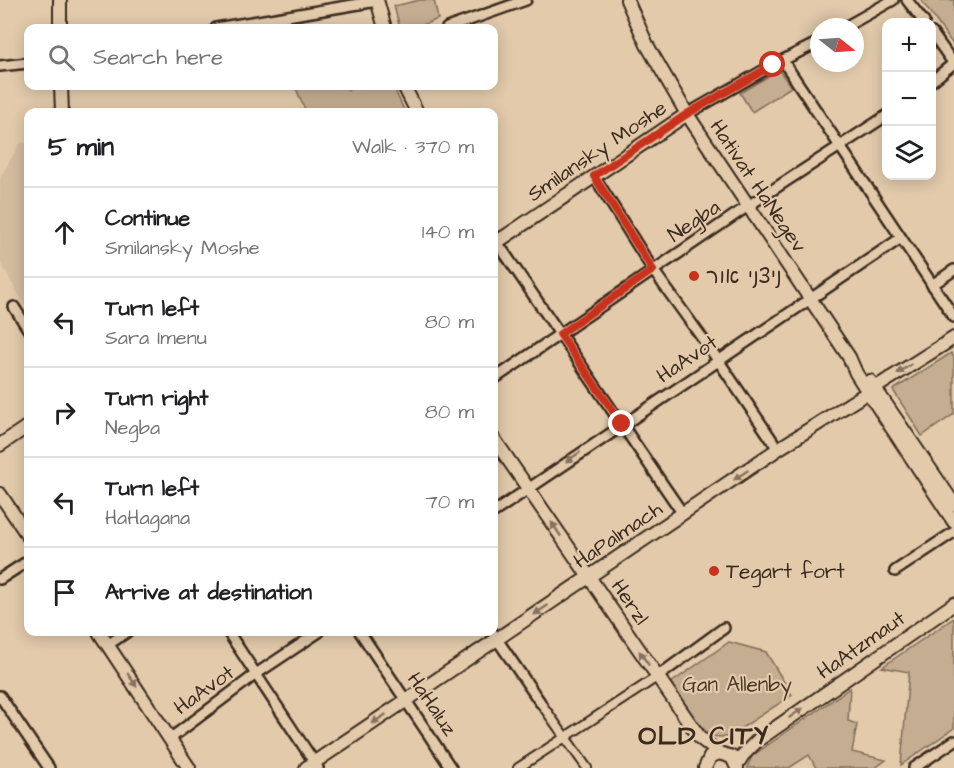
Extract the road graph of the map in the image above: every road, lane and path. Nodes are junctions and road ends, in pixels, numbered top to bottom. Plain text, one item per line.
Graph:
1 (60, 0) edge
2 (377, 0) edge
3 (526, 0) edge
4 (893, 0) edge
5 (907, 0) edge
6 (631, 1) edge
7 (862, 18) edge
8 (921, 18) edge
9 (60, 24) edge
10 (239, 24) edge
11 (384, 24) edge
12 (458, 24) edge
13 (936, 39) edge
14 (810, 47) edge
15 (783, 61) junction
16 (24, 64) edge
17 (954, 64) edge
18 (0, 66) edge
19 (936, 78) edge
20 (59, 90) edge
21 (406, 90) edge
22 (62, 108) edge
23 (415, 108) edge
24 (687, 114) junction
25 (882, 119) edge
26 (840, 146) junction
27 (594, 176) junction
28 (748, 206) junction
29 (901, 238) junction
30 (498, 239) edge
31 (498, 245) edge
32 (653, 270) junction
33 (954, 270) edge
34 (933, 285) junction
35 (810, 298) junction
36 (14, 307) dead end
37 (954, 317) edge
38 (24, 323) edge
39 (560, 334) junction
40 (953, 341) edge
41 (718, 360) junction
42 (498, 376) edge
43 (871, 390) junction
44 (622, 424) junction
45 (24, 429) edge
46 (0, 445) edge
47 (498, 445) edge
48 (778, 449) junction
49 (528, 488) junction
50 (0, 494) edge
51 (954, 504) edge
52 (498, 509) edge
53 (683, 514) junction
54 (954, 522) edge
55 (24, 530) edge
56 (954, 532) edge
57 (24, 564) edge
58 (895, 571) dead end
59 (589, 578) junction
60 (0, 579) edge
61 (954, 604) edge
62 (724, 628) dead end
63 (498, 634) edge
64 (102, 636) edge
65 (121, 636) edge
66 (231, 636) edge
67 (313, 636) edge
68 (363, 636) edge
69 (494, 636) edge
70 (109, 644) junction
71 (256, 674) junction
72 (657, 676) junction
73 (0, 696) edge
74 (406, 701) junction
75 (540, 702) joint
76 (564, 737) junction
77 (171, 738) junction
78 (954, 741) edge
79 (719, 753) junction
80 (313, 766) edge
81 (737, 767) edge
82 (49, 768) edge
83 (189, 768) edge
84 (451, 768) edge
85 (518, 768) edge
86 (586, 768) edge
87 (705, 768) edge
88 (914, 768) edge

1 - 9 street
2 - 10 street
2 - 11 street
3 - 12 street
4 - 7 street
5 - 8 street
6 - 24 street, Hativat HaNegev
13 - 17 street
14 - 15 street, Smilansky Moshe
15 - 24 street, Smilansky Moshe
15 - 26 street
16 - 18 street
17 - 19 street
20 - 22 street
21 - 23 street
24 - 27 street, Smilansky Moshe
24 - 28 street, Hativat HaNegev
25 - 26 street, Negba
26 - 28 street, Negba
26 - 29 street
27 - 30 street, Smilansky Moshe
27 - 32 street
28 - 32 street, Negba
28 - 35 street, Hativat HaNegev
29 - 34 street
29 - 35 street, HaAvot
31 - 39 street
32 - 39 street, Negba
32 - 41 street
33 - 34 street
34 - 37 street
35 - 41 street, HaAvot
35 - 43 street, Hativat HaNegev
36 - 38 street
39 - 42 street, Negba
39 - 44 street
40 -> 43 street, HaPalmach
41 - 44 street, HaAvot
41 - 48 street
43 - 48 street, HaPalmach
43 - 51 street, Hativat HaNegev
43 - 54 street, Hativat HaNegev
44 -> 49 street, HaAvot
44 - 53 street
45 - 46 street
47 - 49 street, Herzl
48 -> 53 street, HaPalmach
49 - 52 street, HaAvot
59 -> 49 street, Herzl
50 - 55 street
53 - 59 street, HaPalmach
56 - 58 street
57 - 60 street
59 -> 63 street, HaPalmach
72 -> 59 street, Herzl
81 -> 61 street, HaAtzmaut
62 - 72 street
64 - 70 street
65 - 70 street
66 - 71 street
67 - 71 street, HaAvot
68 - 74 street, HaHaluz
69 - 74 street, HaPalmach
69 - 75 street
70 -> 77 street
71 - 77 street, HaAvot
71 - 80 street
72 - 76 street
72 - 79 street, Herzl
73 - 82 street
74 -> 80 street, HaPalmach
74 - 84 street, HaHaluz
75 - 76 street
76 - 85 street
76 - 86 street
77 - 83 street
78 - 88 street
79 - 81 street, Herzl
79 - 87 street

